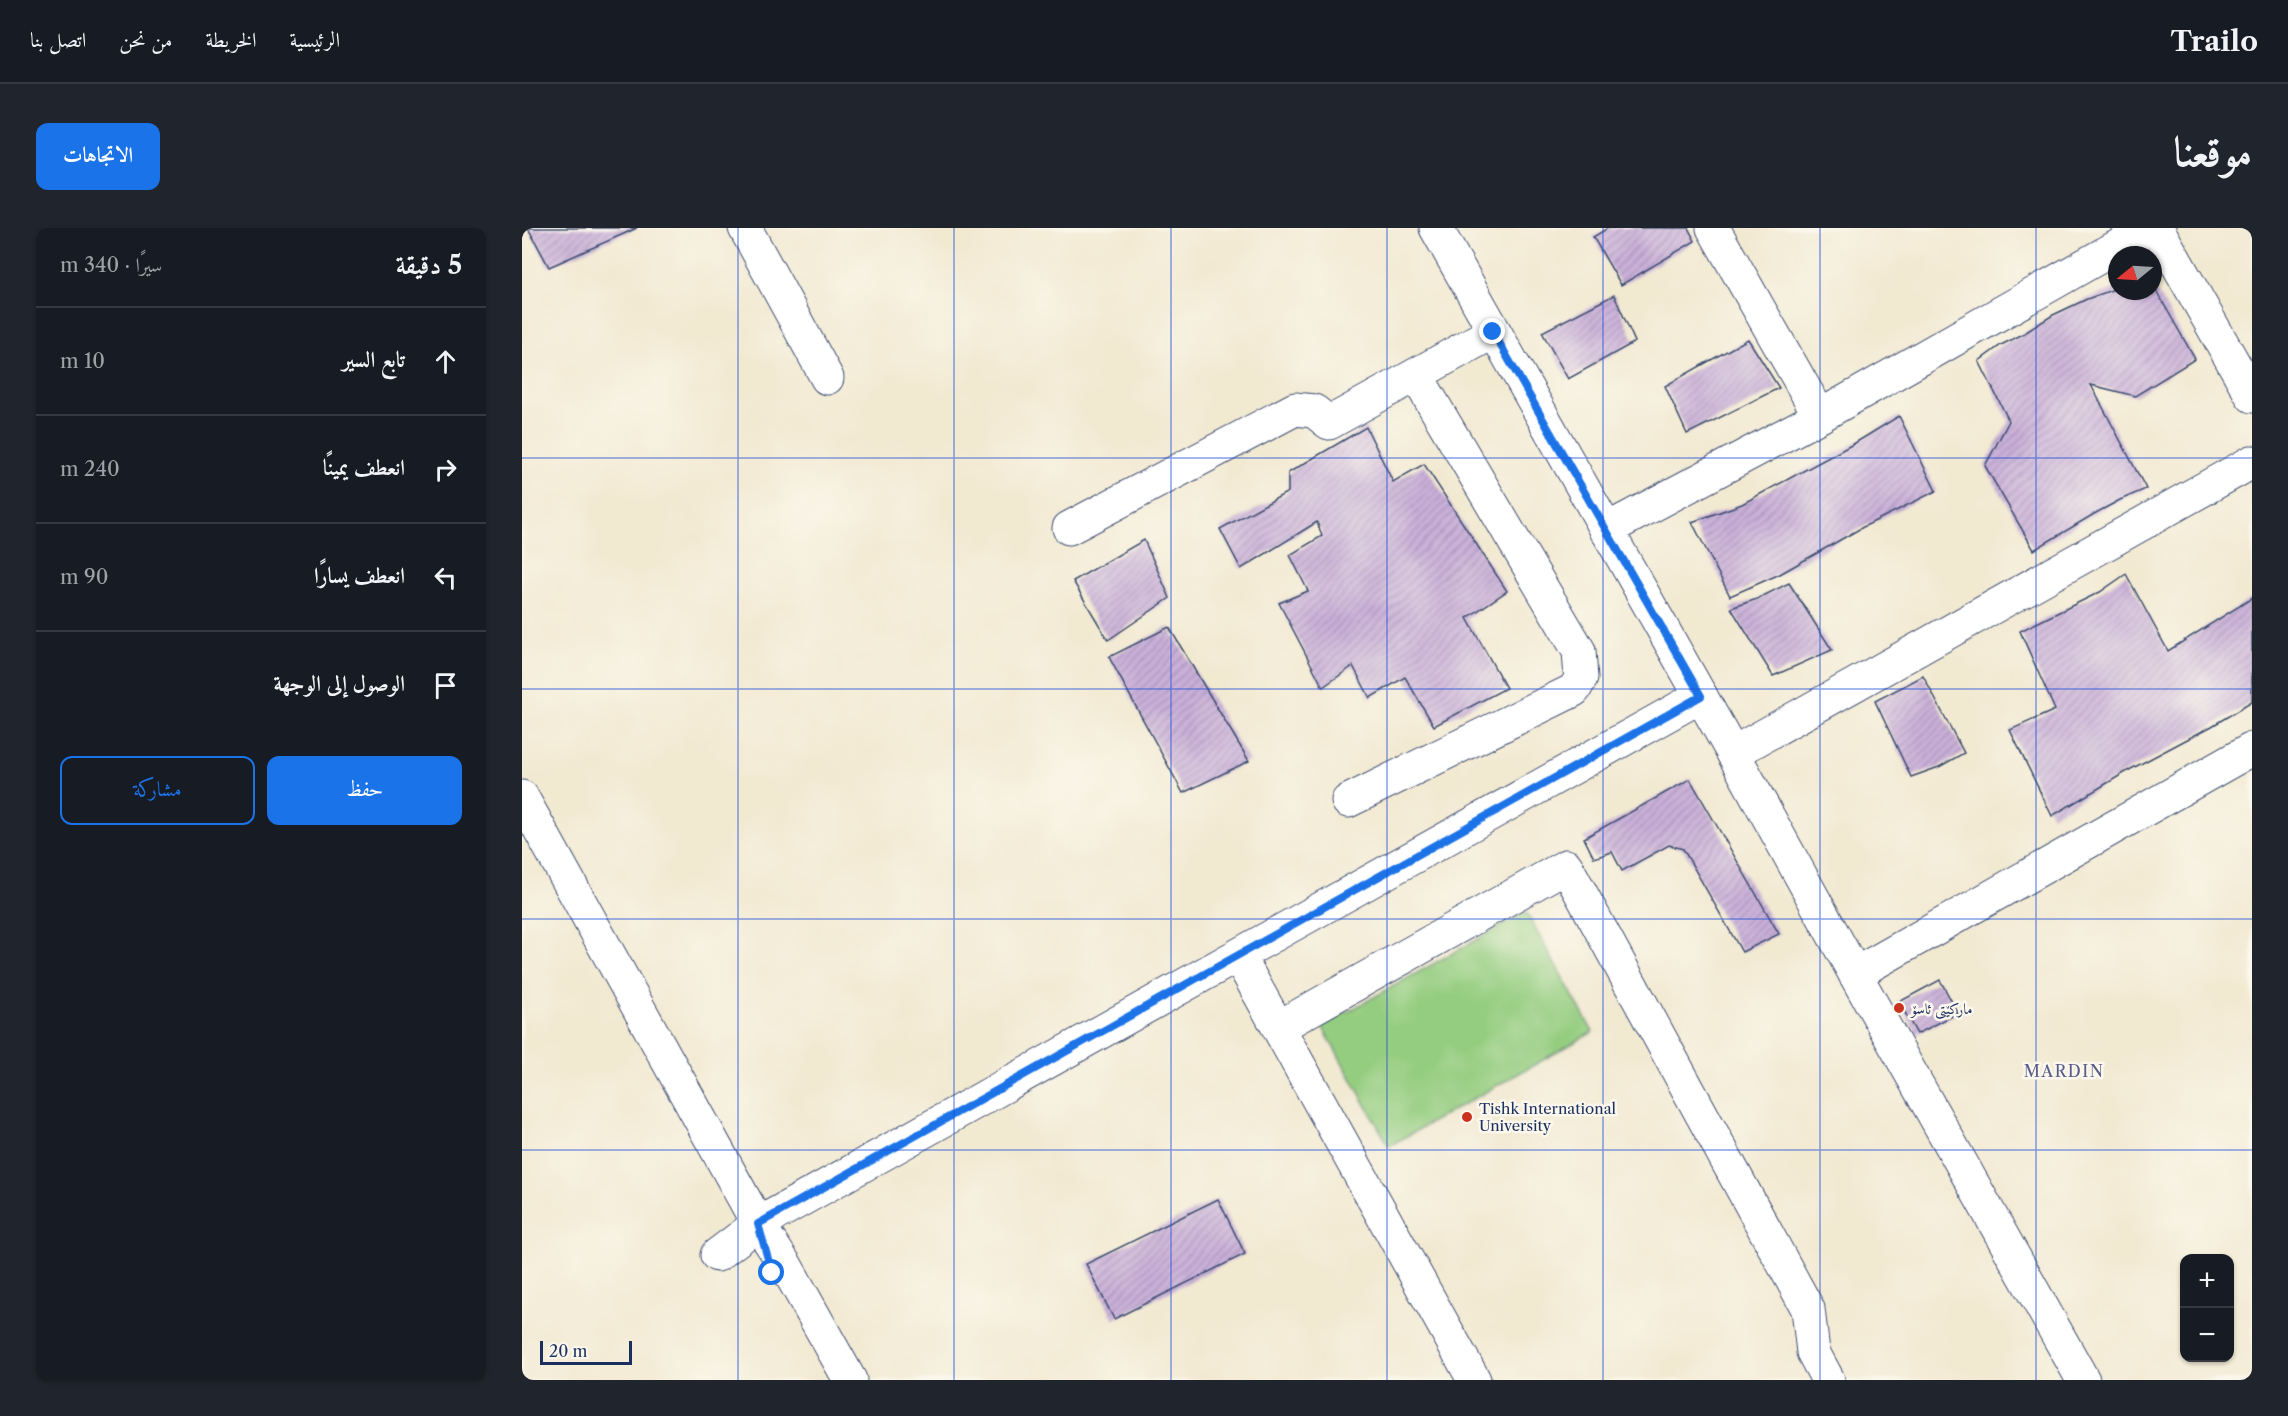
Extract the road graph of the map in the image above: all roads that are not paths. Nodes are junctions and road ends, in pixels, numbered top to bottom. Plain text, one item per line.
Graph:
1 (745, 228) edge
2 (1436, 228) edge
3 (1713, 228) edge
4 (2150, 228) edge
5 (2157, 228) edge
6 (1493, 332) junction
7 (1416, 375) junction
8 (827, 378) dead end
9 (2252, 396) edge
10 (1820, 416) junction
11 (2252, 462) edge
12 (1069, 528) dead end
13 (1606, 530) junction
14 (1701, 696) junction
15 (2252, 749) edge
16 (1733, 753) junction
17 (522, 797) edge
18 (1348, 801) dead end
19 (1239, 957) junction
20 (1855, 974) junction
21 (1279, 1027) junction
22 (758, 1224) junction
23 (717, 1255) dead end
24 (825, 1380) edge
25 (850, 1380) edge
26 (1474, 1380) edge
27 (1828, 1380) edge
28 (2084, 1380) edge

1 - 8 street
2 - 6 street
3 - 10 street
4 - 10 street
5 - 9 street
6 - 7 street
6 - 13 street
7 - 12 street
7 - 18 street
10 - 13 street
11 - 16 street
13 - 14 street
14 - 16 street
14 - 19 street
15 - 20 street
16 - 20 street
17 - 22 street
19 - 21 street
19 - 22 street
20 - 28 street
21 - 26 street
21 - 27 street
22 - 23 street
22 - 24 street
22 - 25 street

